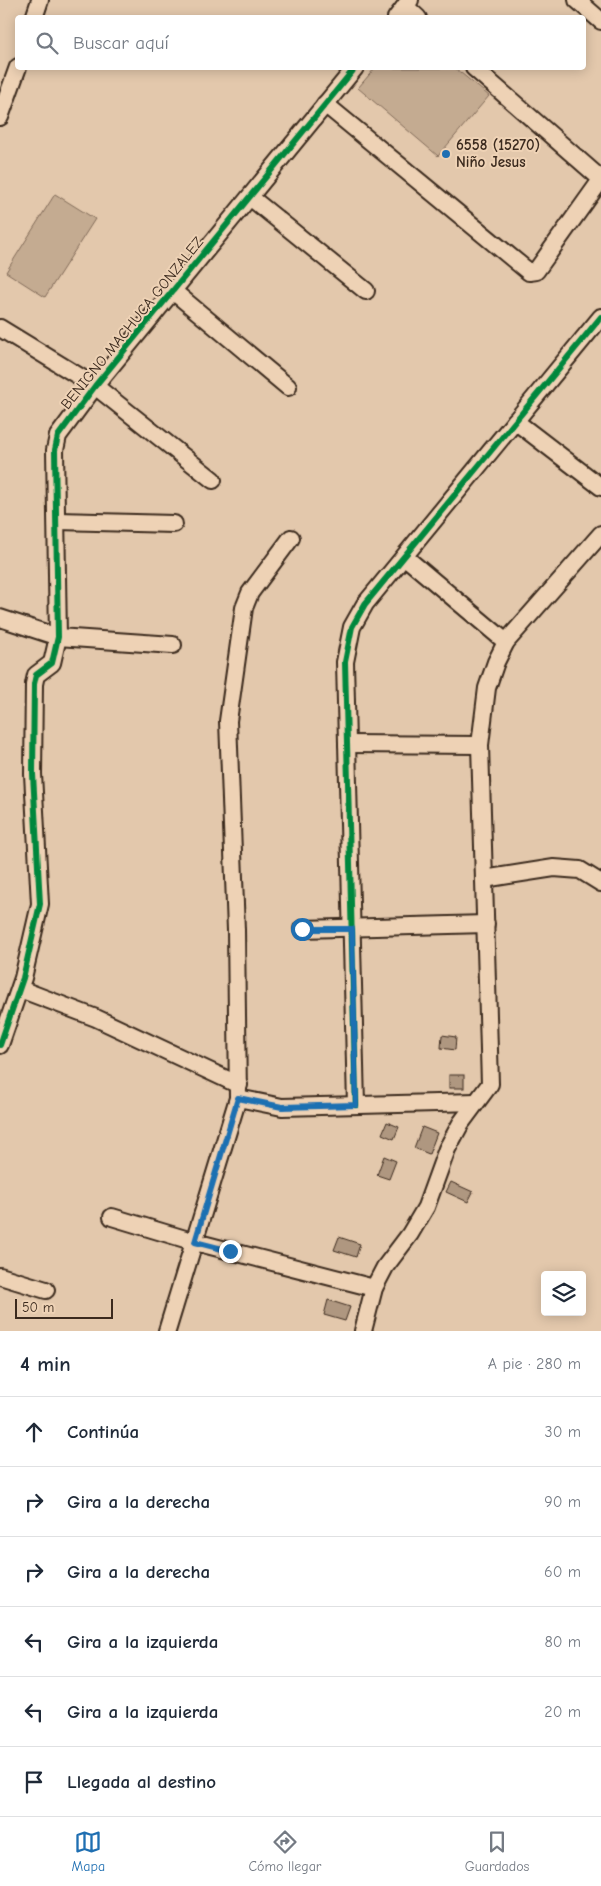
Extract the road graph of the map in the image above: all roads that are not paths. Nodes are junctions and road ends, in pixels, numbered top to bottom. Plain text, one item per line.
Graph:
1 (40, 0) edge
2 (576, 0) edge
3 (35, 15) edge
4 (601, 21) edge
5 (17, 70) edge
6 (353, 70) edge
7 (476, 70) edge
8 (325, 104) junction
9 (0, 117) edge
10 (601, 179) edge
11 (250, 197) junction
12 (172, 291) junction
13 (366, 292) dead end
14 (601, 316) edge
15 (0, 328) edge
16 (95, 386) junction
17 (288, 388) dead end
18 (515, 421) junction
19 (213, 480) dead end
20 (601, 487) edge
21 (58, 521) junction
22 (174, 524) dead end
23 (601, 534) edge
24 (291, 538) dead end
25 (406, 557) junction
26 (0, 618) edge
27 (58, 637) junction
28 (506, 642) junction
29 (172, 645) dead end
30 (347, 744) junction
31 (480, 745) junction
32 (484, 880) junction
33 (601, 883) edge
34 (486, 924) junction
35 (302, 929) dead end
36 (352, 929) junction
37 (20, 990) junction
38 (0, 1045) edge
39 (238, 1092) junction
40 (476, 1102) junction
41 (356, 1105) junction
42 (112, 1217) dead end
43 (195, 1242) junction
44 (0, 1276) edge
45 (374, 1288) junction
46 (46, 1290) dead end
47 (167, 1331) edge
48 (362, 1331) edge

1 - 3 street
2 - 4 street
5 - 9 street
6 - 8 street, BENIGNO MACHUCA GONZALEZ
7 - 10 street
8 - 10 street
8 - 11 street, BENIGNO MACHUCA GONZALEZ
11 - 12 street, BENIGNO MACHUCA GONZALEZ
11 - 13 street
12 - 16 street, BENIGNO MACHUCA GONZALEZ
12 - 17 street
14 - 18 street
15 - 16 street
16 - 19 street
16 - 21 street, BENIGNO MACHUCA GONZALEZ
18 - 20 street
18 - 25 street
21 - 22 street
21 - 27 street, BENIGNO MACHUCA GONZALEZ
23 - 28 street
24 - 39 street
25 - 28 street
25 - 30 street
26 - 27 street
27 - 29 street
27 - 37 street, BENIGNO MACHUCA GONZALEZ
28 - 31 street
30 - 31 street
30 - 36 street
31 - 32 street
32 - 33 street
32 - 34 street
34 - 36 street
34 - 40 street
35 - 36 street
36 - 41 street
37 - 38 street, BENIGNO MACHUCA GONZALEZ
37 - 39 street
39 - 41 street
39 - 43 street
40 - 41 street
40 - 45 street
42 - 43 street
43 - 45 street
43 - 47 street
44 - 46 street
45 - 48 street

